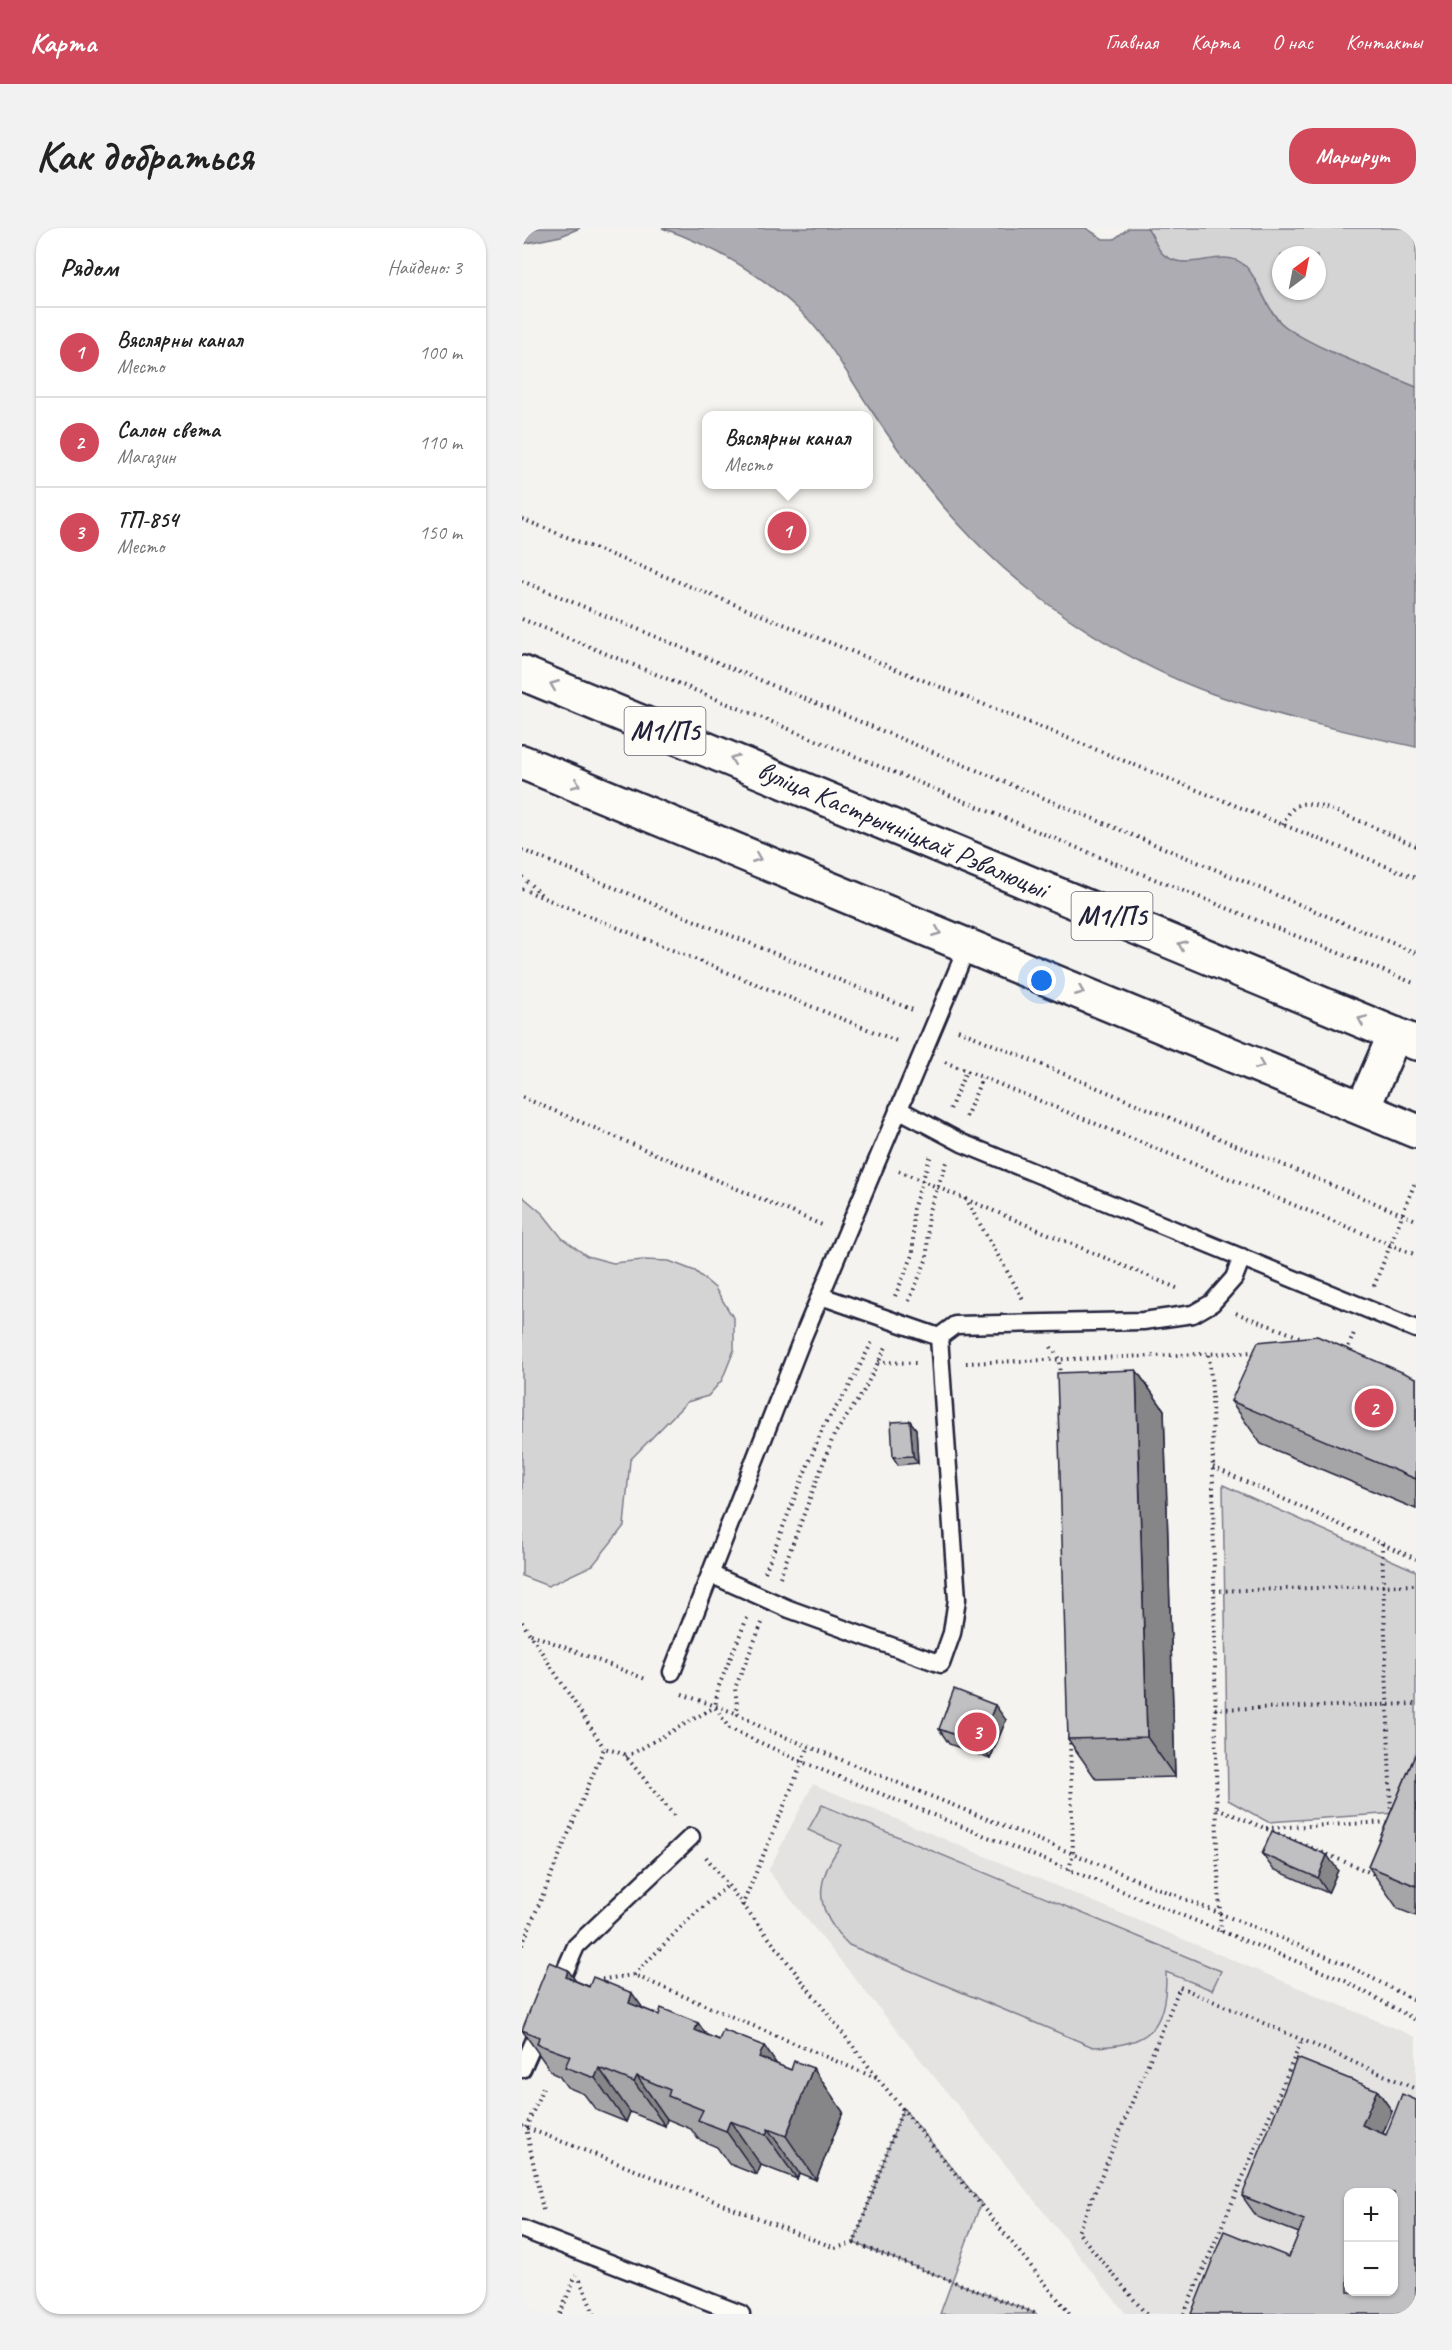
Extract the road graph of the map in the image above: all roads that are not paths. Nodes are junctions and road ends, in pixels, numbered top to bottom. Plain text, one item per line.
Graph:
1 (522, 673) edge
2 (522, 762) edge
3 (968, 945) junction
4 (1406, 1039) edge
5 (1363, 1108) junction
6 (898, 1109) junction
7 (1416, 1131) edge
8 (1242, 1257) junction
9 (821, 1296) junction
10 (1416, 1329) edge
11 (939, 1337) junction
12 (710, 1574) junction
13 (672, 1672) dead end
14 (691, 1837) road end
15 (522, 2069) edge
16 (522, 2229) edge
17 (741, 2314) edge

4 -> 1 highway, вуліца Кастрычніцкай Рэвалюцыі / М1/П5
2 -> 3 highway
3 -> 5 highway
3 - 6 lane
4 - 5 highway
5 - 7 highway
6 - 8 lane
6 - 9 lane
8 - 10 lane
8 - 11 lane
9 - 11 lane
9 - 12 lane
11 - 12 lane
12 - 13 lane
14 - 15 lane
16 - 17 lane

